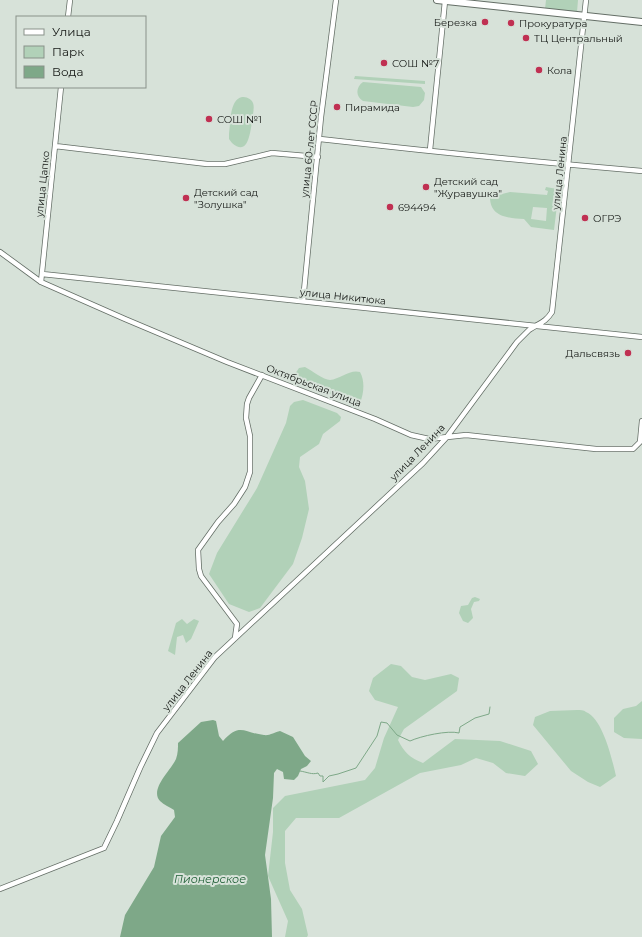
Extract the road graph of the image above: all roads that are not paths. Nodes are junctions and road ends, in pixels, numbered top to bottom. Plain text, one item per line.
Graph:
1 (70, 0) edge
2 (336, 0) edge
3 (437, 0) edge
4 (445, 0) edge
5 (586, 0) edge
6 (68, 16) edge
7 (585, 16) junction
8 (642, 22) edge
9 (61, 88) edge
10 (320, 139) junction
11 (55, 146) junction
12 (430, 150) junction
13 (318, 157) junction
14 (569, 165) junction
15 (642, 171) edge
16 (0, 252) edge
17 (42, 274) junction
18 (41, 282) junction
19 (303, 301) junction
20 (539, 326) junction
21 (642, 337) edge
22 (262, 375) junction
23 (642, 421) edge
24 (446, 438) junction
25 (237, 624) junction
26 (247, 627) junction
27 (235, 638) junction
28 (0, 889) edge

1 - 6 street
2 - 10 street, улица 60-лет СССР
3 - 4 street
4 - 7 street
4 - 12 street
5 - 7 street, улица Ленина
7 - 8 street
7 - 14 street, улица Ленина
9 - 11 street, улица Цапко
10 - 12 street
10 - 13 street, улица 60-лет СССР
11 - 13 street
11 - 17 street, улица Цапко
12 - 14 street
13 - 19 street, улица 60-лет СССР
14 - 15 street
14 - 20 street, улица Ленина
16 - 18 street, Октябрьская улица
17 - 18 street, улица Цапко
17 - 19 street, улица Никитюка
18 - 22 street, Октябрьская улица
19 - 20 street, улица Никитюка
20 - 21 street, улица Никитюка
20 - 24 street, улица Ленина
22 - 24 street, Октябрьская улица
22 - 25 street
23 - 24 street, Октябрьская улица
24 - 26 street, улица Ленина
25 - 26 street
25 - 27 street
26 - 27 street, улица Ленина
27 - 28 street, улица Ленина

